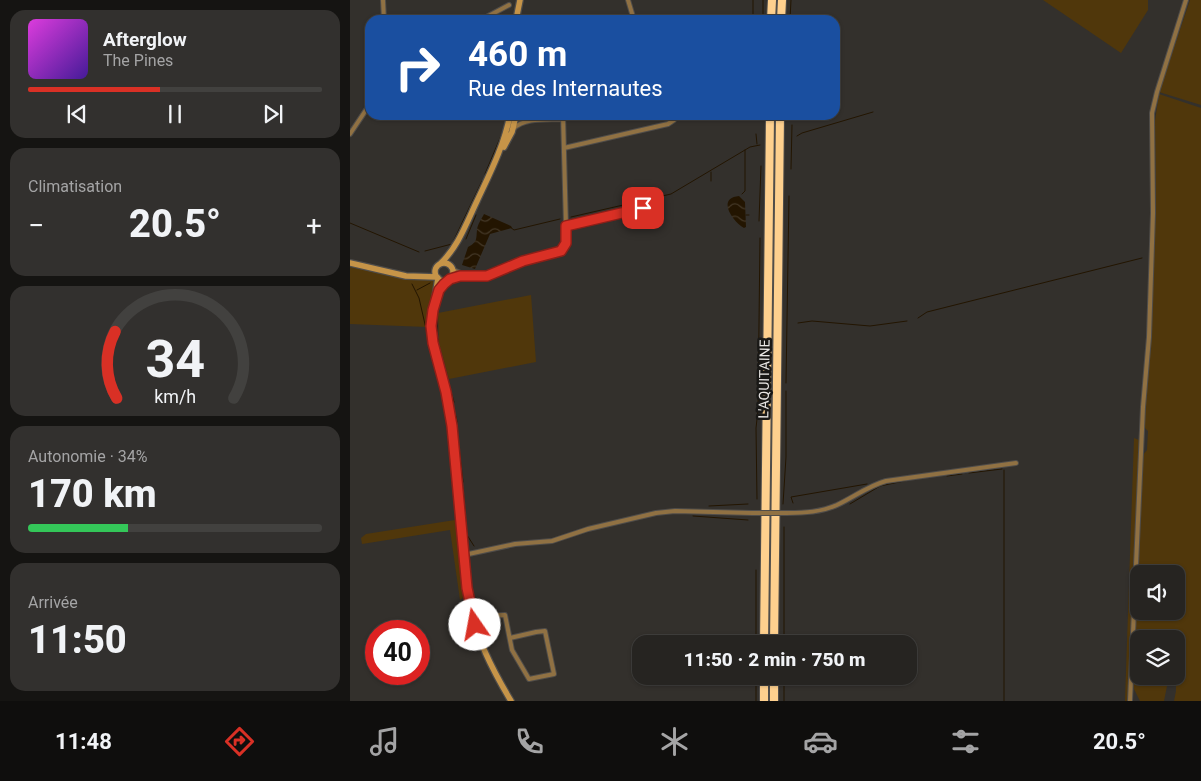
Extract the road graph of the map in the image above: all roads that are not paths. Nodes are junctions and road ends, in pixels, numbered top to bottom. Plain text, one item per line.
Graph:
1 (383, 0) edge
2 (520, 0) edge
3 (628, 0) edge
4 (772, 0) edge
5 (782, 0) edge
6 (1186, 0) edge
7 (509, 5) dead end
8 (384, 15) edge
9 (490, 15) edge
10 (517, 15) edge
11 (632, 15) edge
12 (771, 15) edge
13 (781, 15) edge
14 (365, 112) edge
15 (513, 120) edge
16 (514, 120) edge
17 (517, 120) edge
18 (530, 120) edge
19 (563, 120) edge
20 (674, 120) edge
21 (770, 120) edge
22 (780, 120) edge
23 (522, 123) junction
24 (512, 130) junction
25 (350, 134) edge
26 (564, 148) junction
27 (498, 157) junction
28 (657, 220) dead end
29 (566, 226) junction
30 (459, 240) junction
31 (350, 263) edge
32 (438, 266) junction
33 (453, 269) junction
34 (406, 276) junction
35 (437, 277) junction
36 (473, 277) junction
37 (449, 280) junction
38 (435, 301) junction
39 (1016, 463) dead end
40 (464, 555) junction
41 (472, 616) junction
42 (764, 635) edge
43 (774, 635) edge
44 (510, 638) junction
45 (764, 685) edge
46 (774, 685) edge
47 (511, 701) edge
48 (764, 701) edge
49 (774, 701) edge
50 (1130, 701) edge

1 - 8 street
2 - 10 street
3 - 11 street
4 - 12 highway
5 - 13 highway
6 - 50 street
7 - 9 street
14 - 25 street
15 - 27 street
16 - 24 street
17 - 23 street
18 - 23 street
19 - 26 street
20 - 26 street
21 - 42 highway, L'AQUITAINE
22 - 43 highway, L'AQUITAINE
23 - 24 street
24 - 27 street
26 - 29 street
27 - 30 street
28 - 29 street
29 - 36 street
30 - 32 street
30 - 33 street
31 - 34 street
32 - 33 street
32 - 34 street
32 - 35 street
33 - 36 street
33 - 37 street
34 - 35 street
35 - 37 street
35 - 38 street
36 - 37 street
37 - 38 street
38 - 40 street
39 - 40 street, bridge
40 - 41 street
41 - 44 street
41 - 47 street
44 - 44 street
45 - 48 highway
46 - 49 highway

